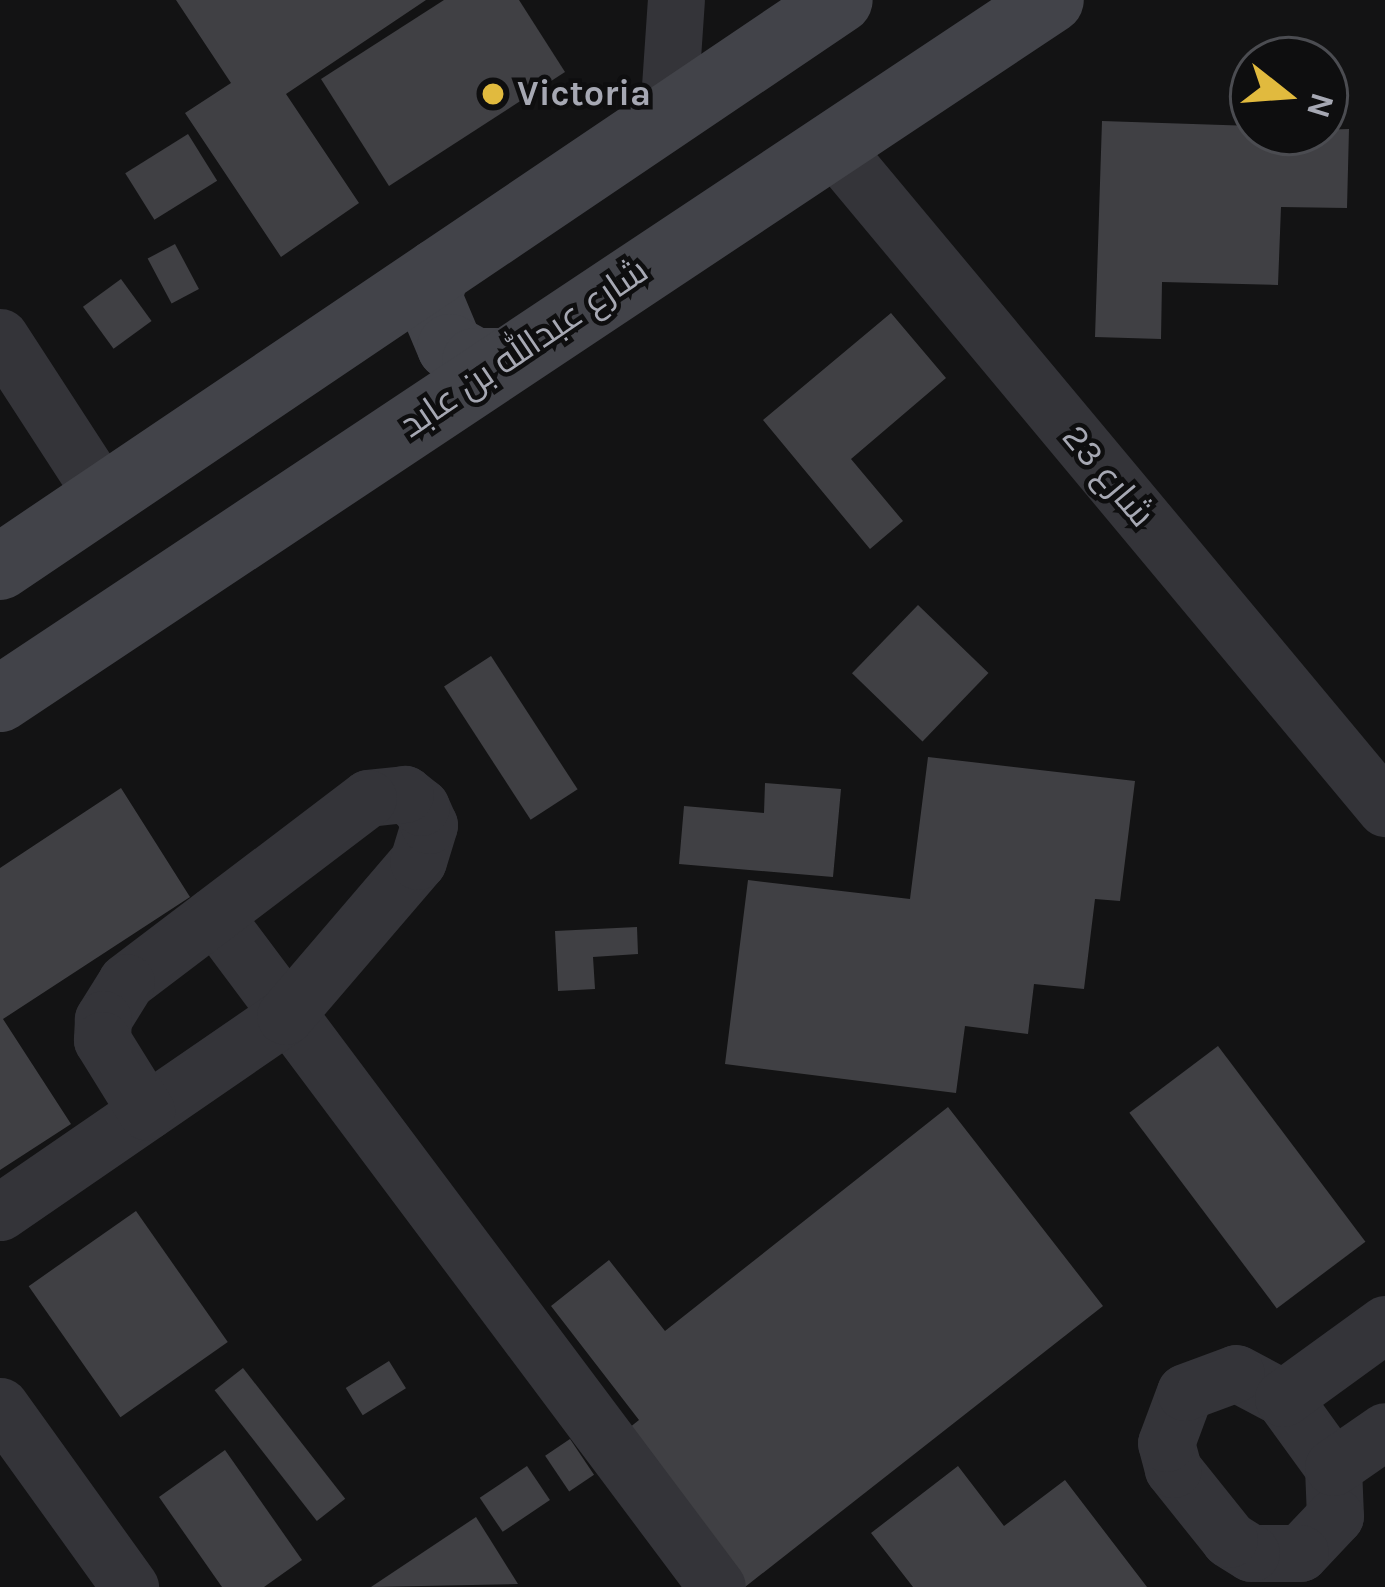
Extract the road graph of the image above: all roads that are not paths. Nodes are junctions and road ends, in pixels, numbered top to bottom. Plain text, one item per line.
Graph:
1 (676, 0) edge
2 (840, 0) edge
3 (1051, 0) edge
4 (668, 116) junction
5 (831, 145) junction
6 (437, 272) junction
7 (0, 338) edge
8 (503, 361) junction
9 (104, 497) junction
10 (0, 567) edge
11 (0, 699) edge
12 (1385, 808) edge
13 (214, 916) junction
14 (285, 1016) junction
15 (146, 1112) junction
16 (0, 1212) edge
17 (1385, 1324) edge
18 (1283, 1398) junction
19 (0, 1406) edge
20 (1385, 1431) edge
21 (1334, 1467) junction
22 (130, 1587) edge
23 (717, 1587) edge

1 - 4 street
2 - 4 main road
3 - 5 main road, شارع عبدالله بن عابد
4 - 6 main road
5 - 8 main road, شارع عبدالله بن عابد
5 - 12 street, شارع 23
6 - 8 main road
6 - 9 main road
7 - 9 street
8 - 11 main road, شارع عبدالله بن عابد
9 - 10 main road
13 - 14 street
13 - 14 street
13 - 15 street
14 - 15 street
14 - 23 street
15 - 16 street
17 - 18 street
18 - 21 street
18 - 21 street
19 - 22 street
20 - 21 street

